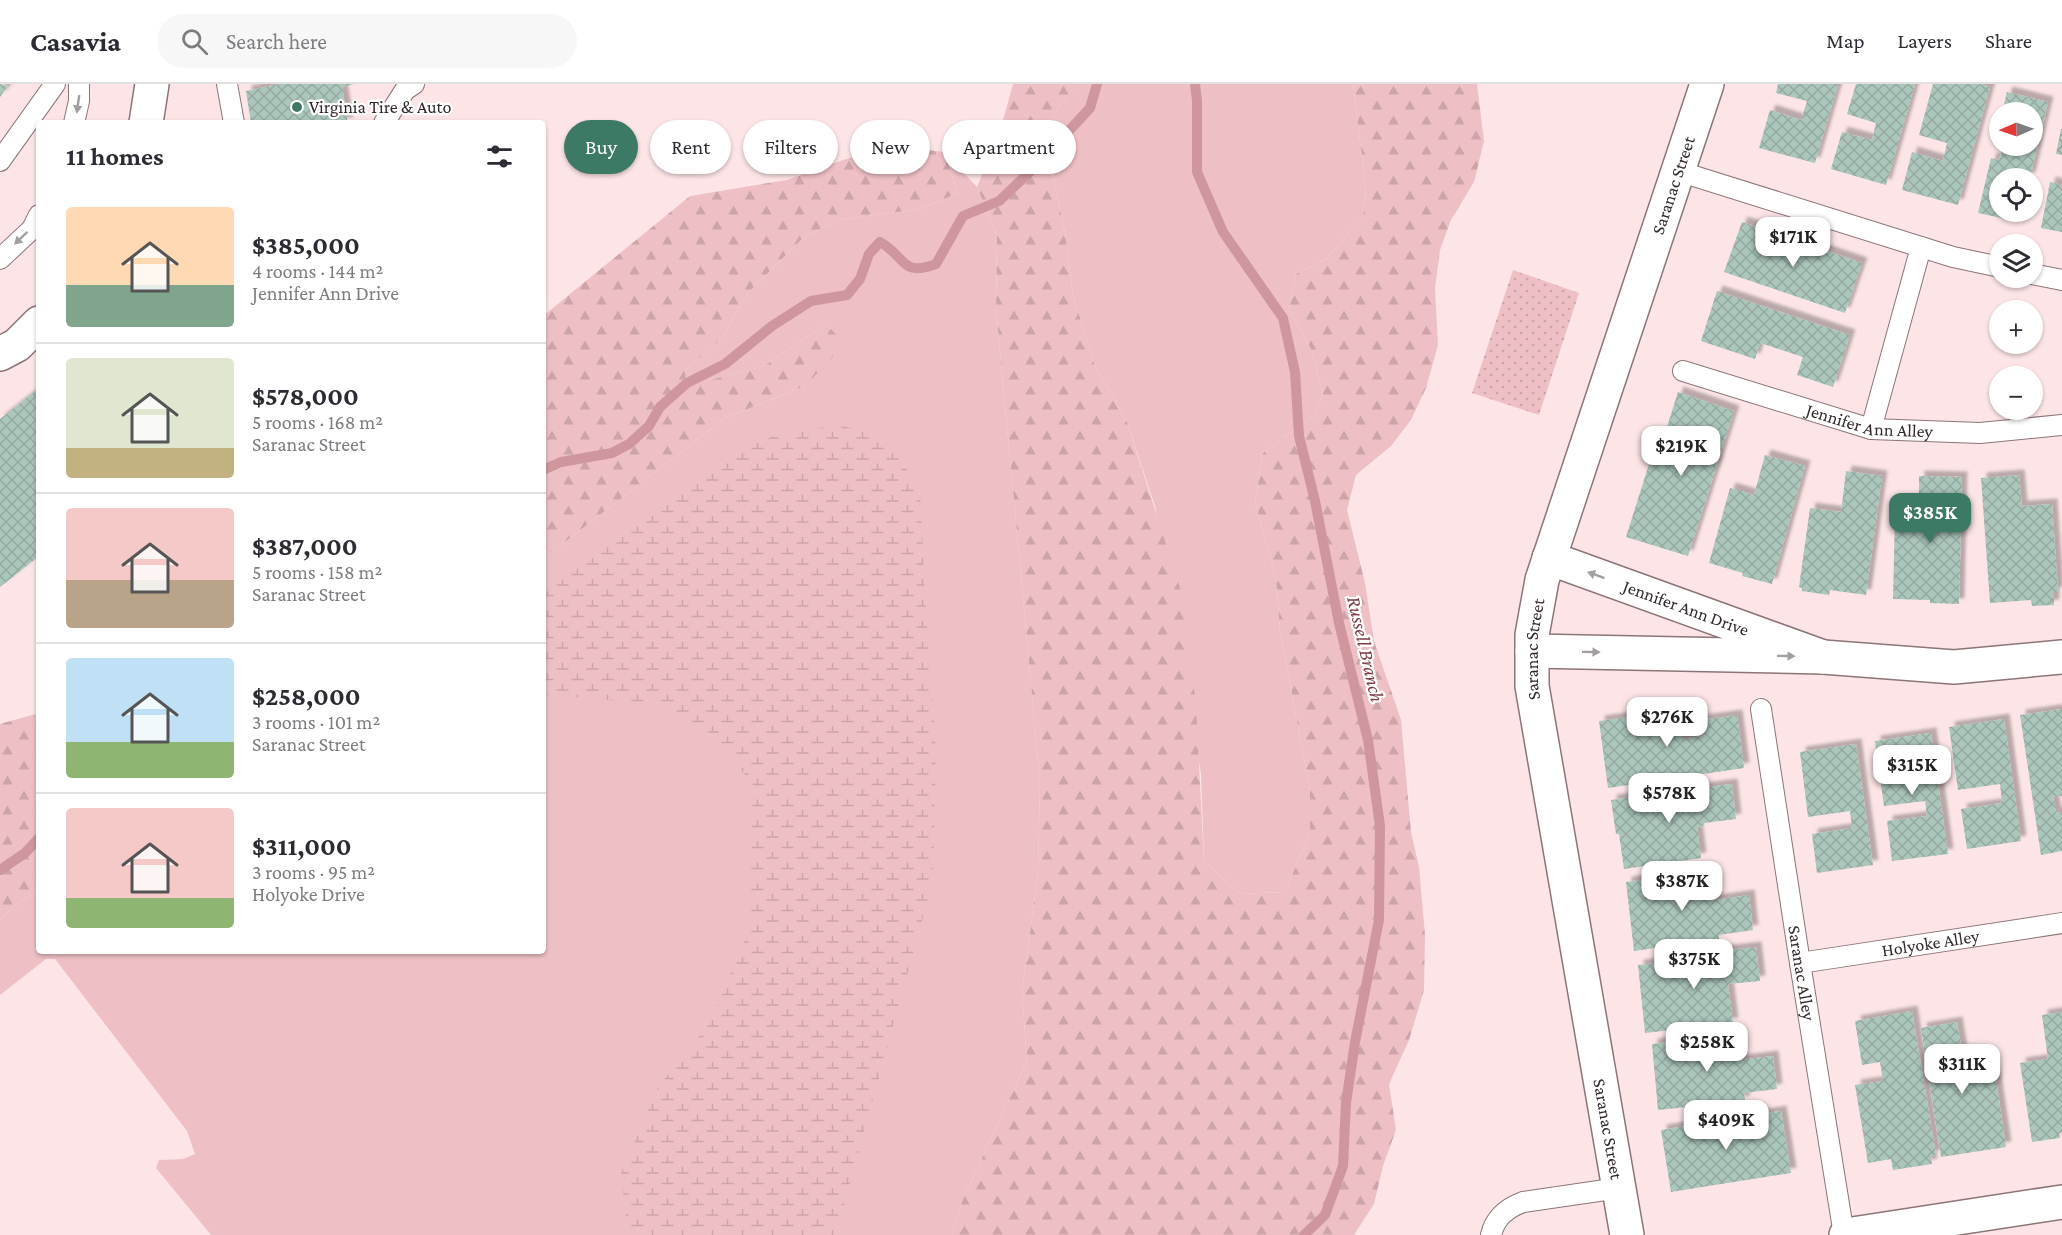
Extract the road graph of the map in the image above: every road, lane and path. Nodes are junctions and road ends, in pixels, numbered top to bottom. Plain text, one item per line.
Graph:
1 (55, 84) edge
2 (80, 84) edge
3 (152, 84) edge
4 (227, 84) edge
5 (414, 84) edge
6 (1707, 84) edge
7 (75, 120) edge
8 (146, 120) edge
9 (233, 120) edge
10 (386, 120) edge
11 (7, 138) edge
12 (0, 161) edge
13 (1678, 171) junction
14 (36, 221) edge
15 (1921, 247) junction
16 (0, 259) edge
17 (1989, 265) edge
18 (2043, 276) edge
19 (2062, 280) edge
20 (36, 326) edge
21 (0, 354) edge
22 (1683, 371) dead end
23 (2062, 425) edge
24 (1871, 429) junction
25 (1549, 558) junction
26 (1532, 651) junction
27 (1823, 657) junction
28 (2062, 657) edge
29 (1761, 709) dead end
30 (2062, 923) edge
31 (1800, 963) junction
32 (1619, 1188) junction
33 (2062, 1202) edge
34 (1491, 1235) edge
35 (1627, 1235) edge
36 (1845, 1235) edge

1 - 11 lane
2 -> 7 lane
3 - 8 street
4 - 9 lane
5 - 10 lane
6 - 13 street, Saranac Street
11 - 12 lane
13 - 15 lane
13 - 25 street, Saranac Street
14 -> 16 lane
15 - 17 lane
15 - 24 lane
18 - 19 lane
20 - 21 street
22 - 24 lane, Jennifer Ann Alley
23 - 24 lane, Jennifer Ann Alley
25 - 26 street, Saranac Street
27 -> 25 street, Jennifer Ann Drive
26 -> 27 street, Jennifer Ann Drive
26 - 32 street, Saranac Street
27 - 28 street, Jennifer Ann Drive
29 - 31 lane, Saranac Alley
30 - 31 lane, Holyoke Alley
31 - 36 lane, Saranac Alley
32 - 34 lane
32 - 35 street, Saranac Street
33 - 36 street

